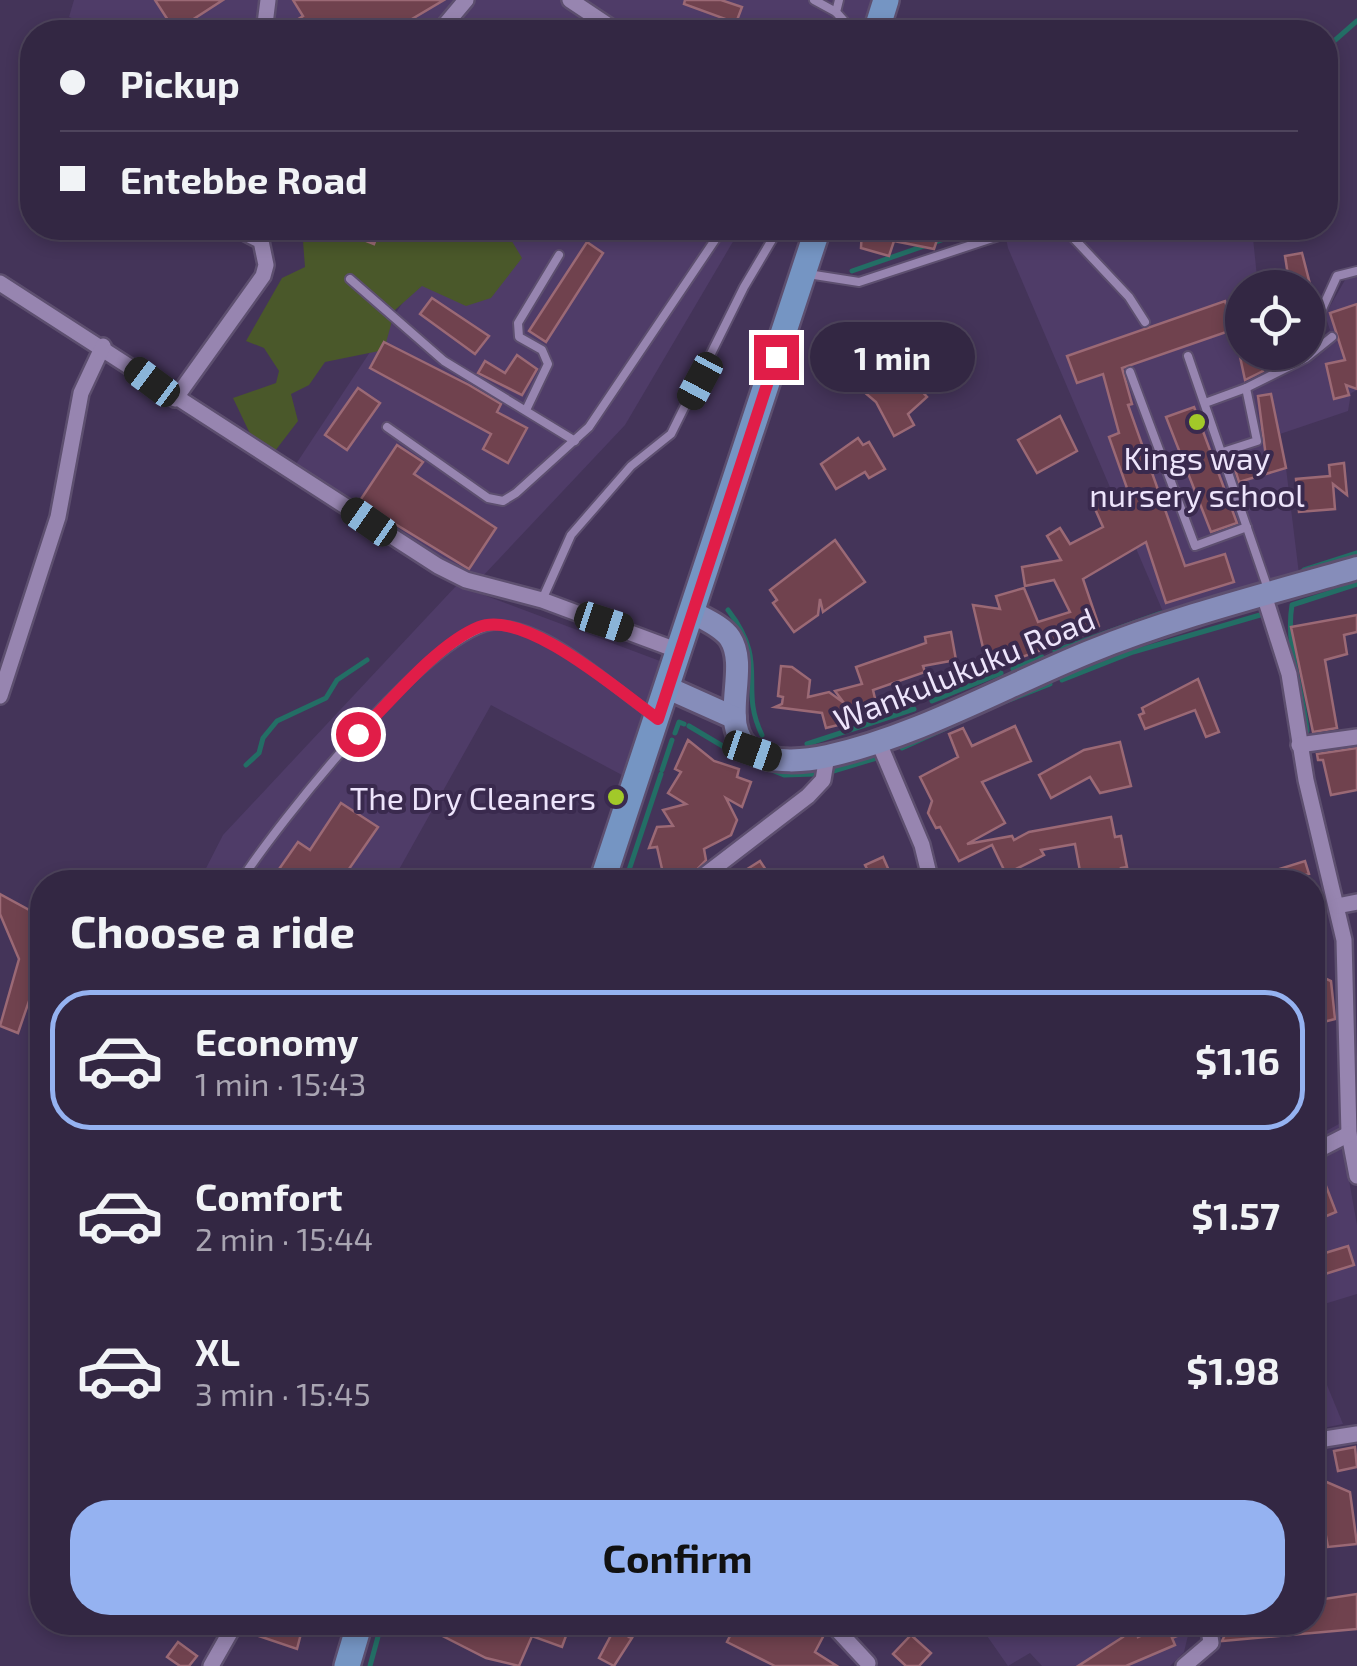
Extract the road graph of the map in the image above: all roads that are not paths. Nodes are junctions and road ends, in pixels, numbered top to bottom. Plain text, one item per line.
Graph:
1 (466, 0) edge
2 (570, 0) edge
3 (814, 0) edge
4 (840, 0) edge
5 (836, 12) junction
6 (449, 20) edge
7 (600, 20) edge
8 (843, 20) edge
9 (257, 240) edge
10 (715, 240) edge
11 (772, 240) edge
12 (812, 240) edge
13 (987, 240) edge
14 (1075, 240) edge
15 (559, 256) dead end
16 (1357, 271) edge
17 (804, 274) junction
18 (350, 278) dead end
19 (0, 282) edge
20 (1325, 302) edge
21 (1146, 322) dead end
22 (1332, 337) dead end
23 (103, 346) junction
24 (1188, 356) dead end
25 (1130, 372) dead end
26 (1246, 388) junction
27 (175, 399) junction
28 (1205, 403) junction
29 (527, 408) junction
30 (387, 427) dead end
31 (576, 441) junction
32 (1222, 452) junction
33 (1248, 527) junction
34 (1357, 568) edge
35 (1267, 594) junction
36 (542, 600) junction
37 (692, 612) junction
38 (679, 652) junction
39 (668, 688) junction
40 (0, 696) edge
41 (736, 711) junction
42 (658, 719) junction
43 (1357, 737) edge
44 (879, 742) junction
45 (1299, 745) junction
46 (827, 756) junction
47 (249, 870) edge
48 (606, 870) edge
49 (712, 870) edge
50 (928, 870) edge
51 (1357, 902) edge
52 (1337, 906) junction
53 (1353, 1063) edge
54 (1349, 1134) junction
55 (1325, 1147) edge
56 (1357, 1176) edge
57 (1357, 1434) edge
58 (1325, 1439) edge
59 (229, 1635) edge
60 (356, 1635) edge
61 (842, 1635) edge
62 (1210, 1635) edge
63 (868, 1663) dead end
64 (211, 1666) edge
65 (348, 1666) edge
66 (1184, 1666) edge

1 - 6 street
2 - 7 street
3 - 5 lane
4 - 5 lane
5 - 8 lane
9 - 27 street
10 - 31 lane
11 - 36 lane
12 - 17 main road
13 - 17 lane
14 - 21 lane
15 - 29 lane
16 - 20 lane
17 - 37 main road
18 - 29 lane
19 - 23 street
22 - 26 lane
23 - 27 street
23 - 40 street
24 - 28 lane
25 - 33 lane
26 - 28 lane
26 - 32 lane
27 - 36 street
28 - 32 lane
29 - 31 lane
30 - 31 lane
32 - 33 lane
33 - 35 lane
34 - 35 main road, Wankulukuku Road
35 - 44 main road, Wankulukuku Road
35 - 45 street
36 - 38 street
37 - 38 main road
37 - 41 main road
38 - 39 main road
39 - 41 main road
39 - 42 main road
41 - 46 main road, Wankulukuku Road
42 - 47 lane
42 - 48 main road
43 - 45 street
44 - 46 main road, Wankulukuku Road
44 - 50 street
45 - 52 street
46 - 49 street
51 - 52 street
52 - 53 street
53 - 54 street
54 - 55 street
54 - 56 street
57 - 58 street
59 - 64 street
60 - 65 main road
61 - 63 street
62 - 66 street

